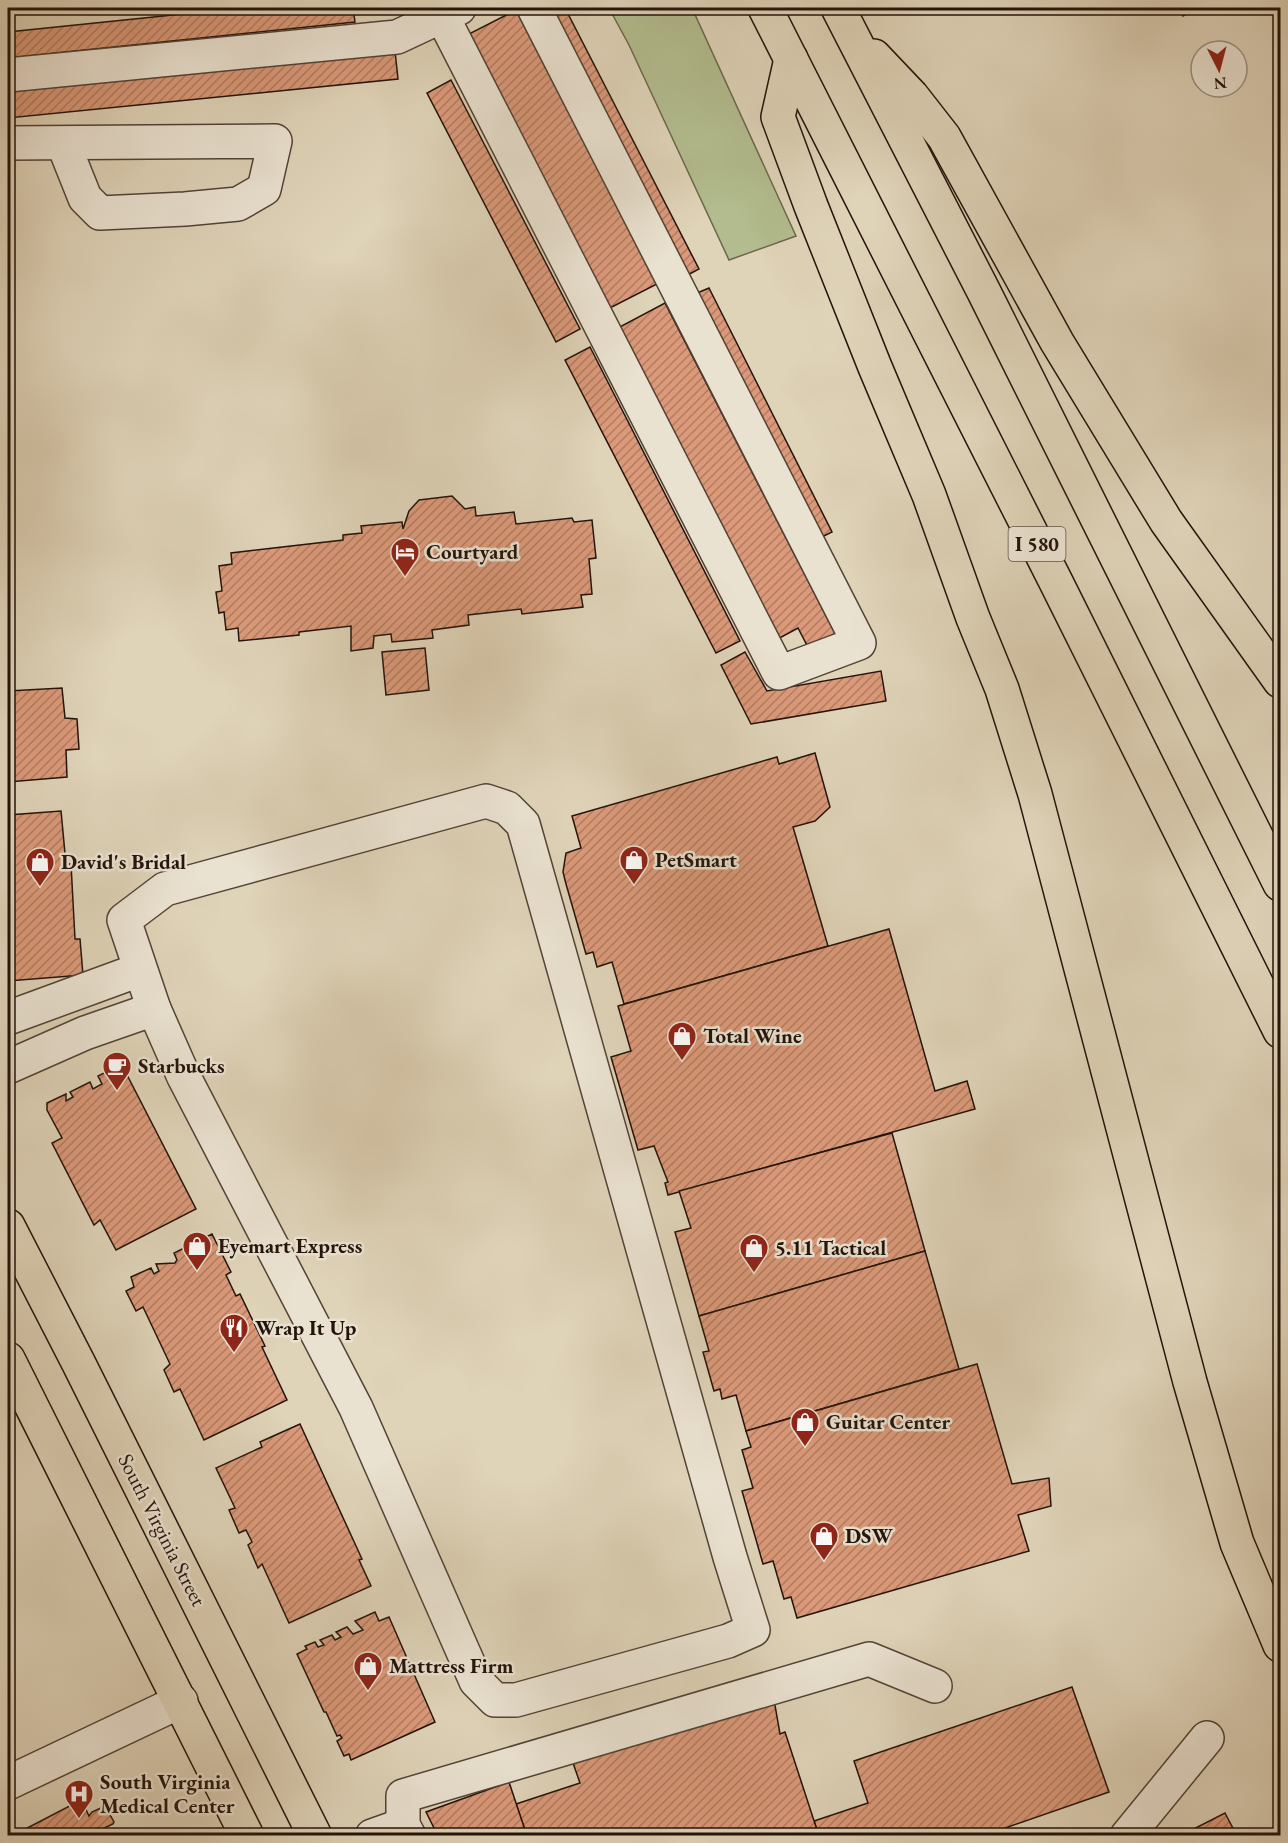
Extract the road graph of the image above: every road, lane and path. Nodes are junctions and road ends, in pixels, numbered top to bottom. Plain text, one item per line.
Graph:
1 (534, 8) edge
2 (765, 8) edge
3 (447, 10) edge
4 (844, 19) edge
5 (791, 59) junction
6 (8, 75) edge
7 (8, 143) edge
8 (63, 143) junction
9 (1281, 681) edge
10 (1281, 884) edge
11 (139, 970) junction
12 (154, 1009) junction
13 (8, 1018) edge
14 (1281, 1031) edge
15 (8, 1067) edge
16 (8, 1226) edge
17 (8, 1359) edge
18 (1281, 1645) edge
19 (935, 1686) dead end
20 (181, 1701) junction
21 (1206, 1738) dead end
22 (8, 1783) edge
23 (406, 1830) edge
24 (240, 1833) edge
25 (315, 1836) edge
26 (372, 1836) edge
27 (1127, 1836) edge

1 - 3 lane
2 - 5 main road, I 580
3 - 6 lane
4 - 9 main road
4 - 10 main road
5 - 14 main road, I 580
5 - 18 main road
7 - 8 lane
8 - 8 lane
11 - 12 lane
11 - 12 lane
11 - 13 lane
12 - 15 lane
16 - 25 main road, South Virginia Street
17 - 20 main road
19 - 23 lane
20 - 22 lane
20 - 24 main road
21 - 27 lane
23 - 26 lane

